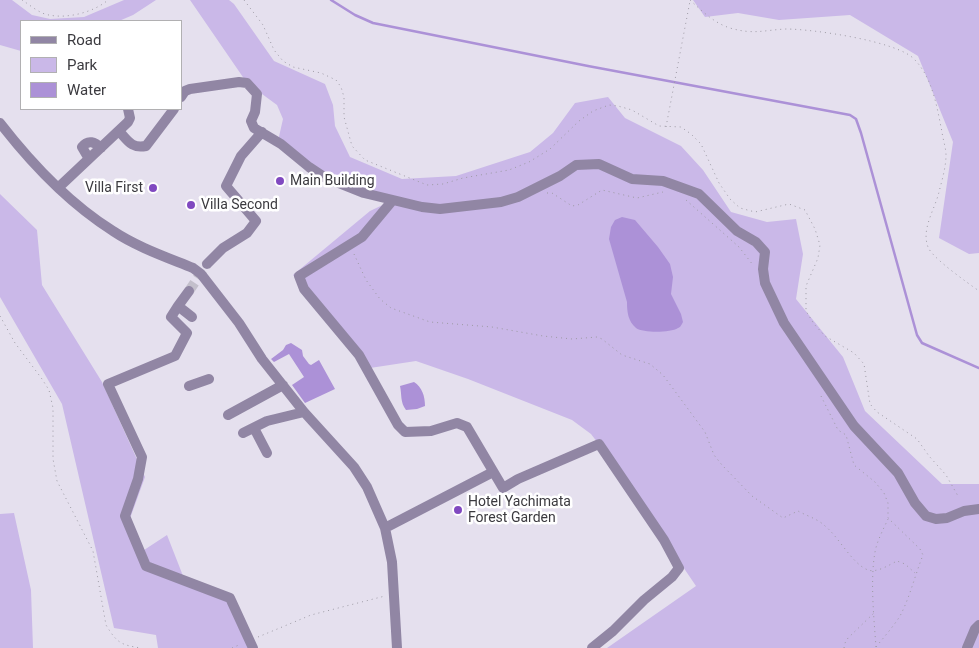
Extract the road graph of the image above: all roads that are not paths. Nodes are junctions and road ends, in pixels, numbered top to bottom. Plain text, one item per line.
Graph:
1 (182, 96) edge
2 (128, 110) edge
3 (173, 110) edge
4 (0, 123) edge
5 (120, 131) junction
6 (262, 132) junction
7 (59, 187) junction
8 (392, 201) junction
9 (208, 264) tunnel mouth
10 (189, 292) tunnel mouth
11 (178, 306) junction
12 (192, 317) dead end
13 (209, 379) dead end
14 (283, 385) junction
15 (190, 386) dead end
16 (304, 412) junction
17 (228, 415) dead end
18 (254, 428) junction
19 (243, 433) dead end
20 (267, 453) dead end
21 (493, 472) junction
22 (979, 510) edge
23 (385, 528) junction
24 (979, 626) edge
25 (253, 648) edge
26 (397, 648) edge
27 (592, 648) edge
28 (966, 648) edge

1 - 6 street
2 - 5 street
3 - 5 street
4 - 7 street
5 - 7 street
6 - 8 street
6 - 9 street
7 - 14 street
8 - 21 street
8 - 22 street
10 - 11 street
11 - 12 street
11 - 25 street
13 - 15 street
14 - 16 street
14 - 17 street
16 - 18 street
16 - 23 street
18 - 19 street
18 - 20 street
21 - 23 street
21 - 27 street
23 - 26 street
24 - 28 street

